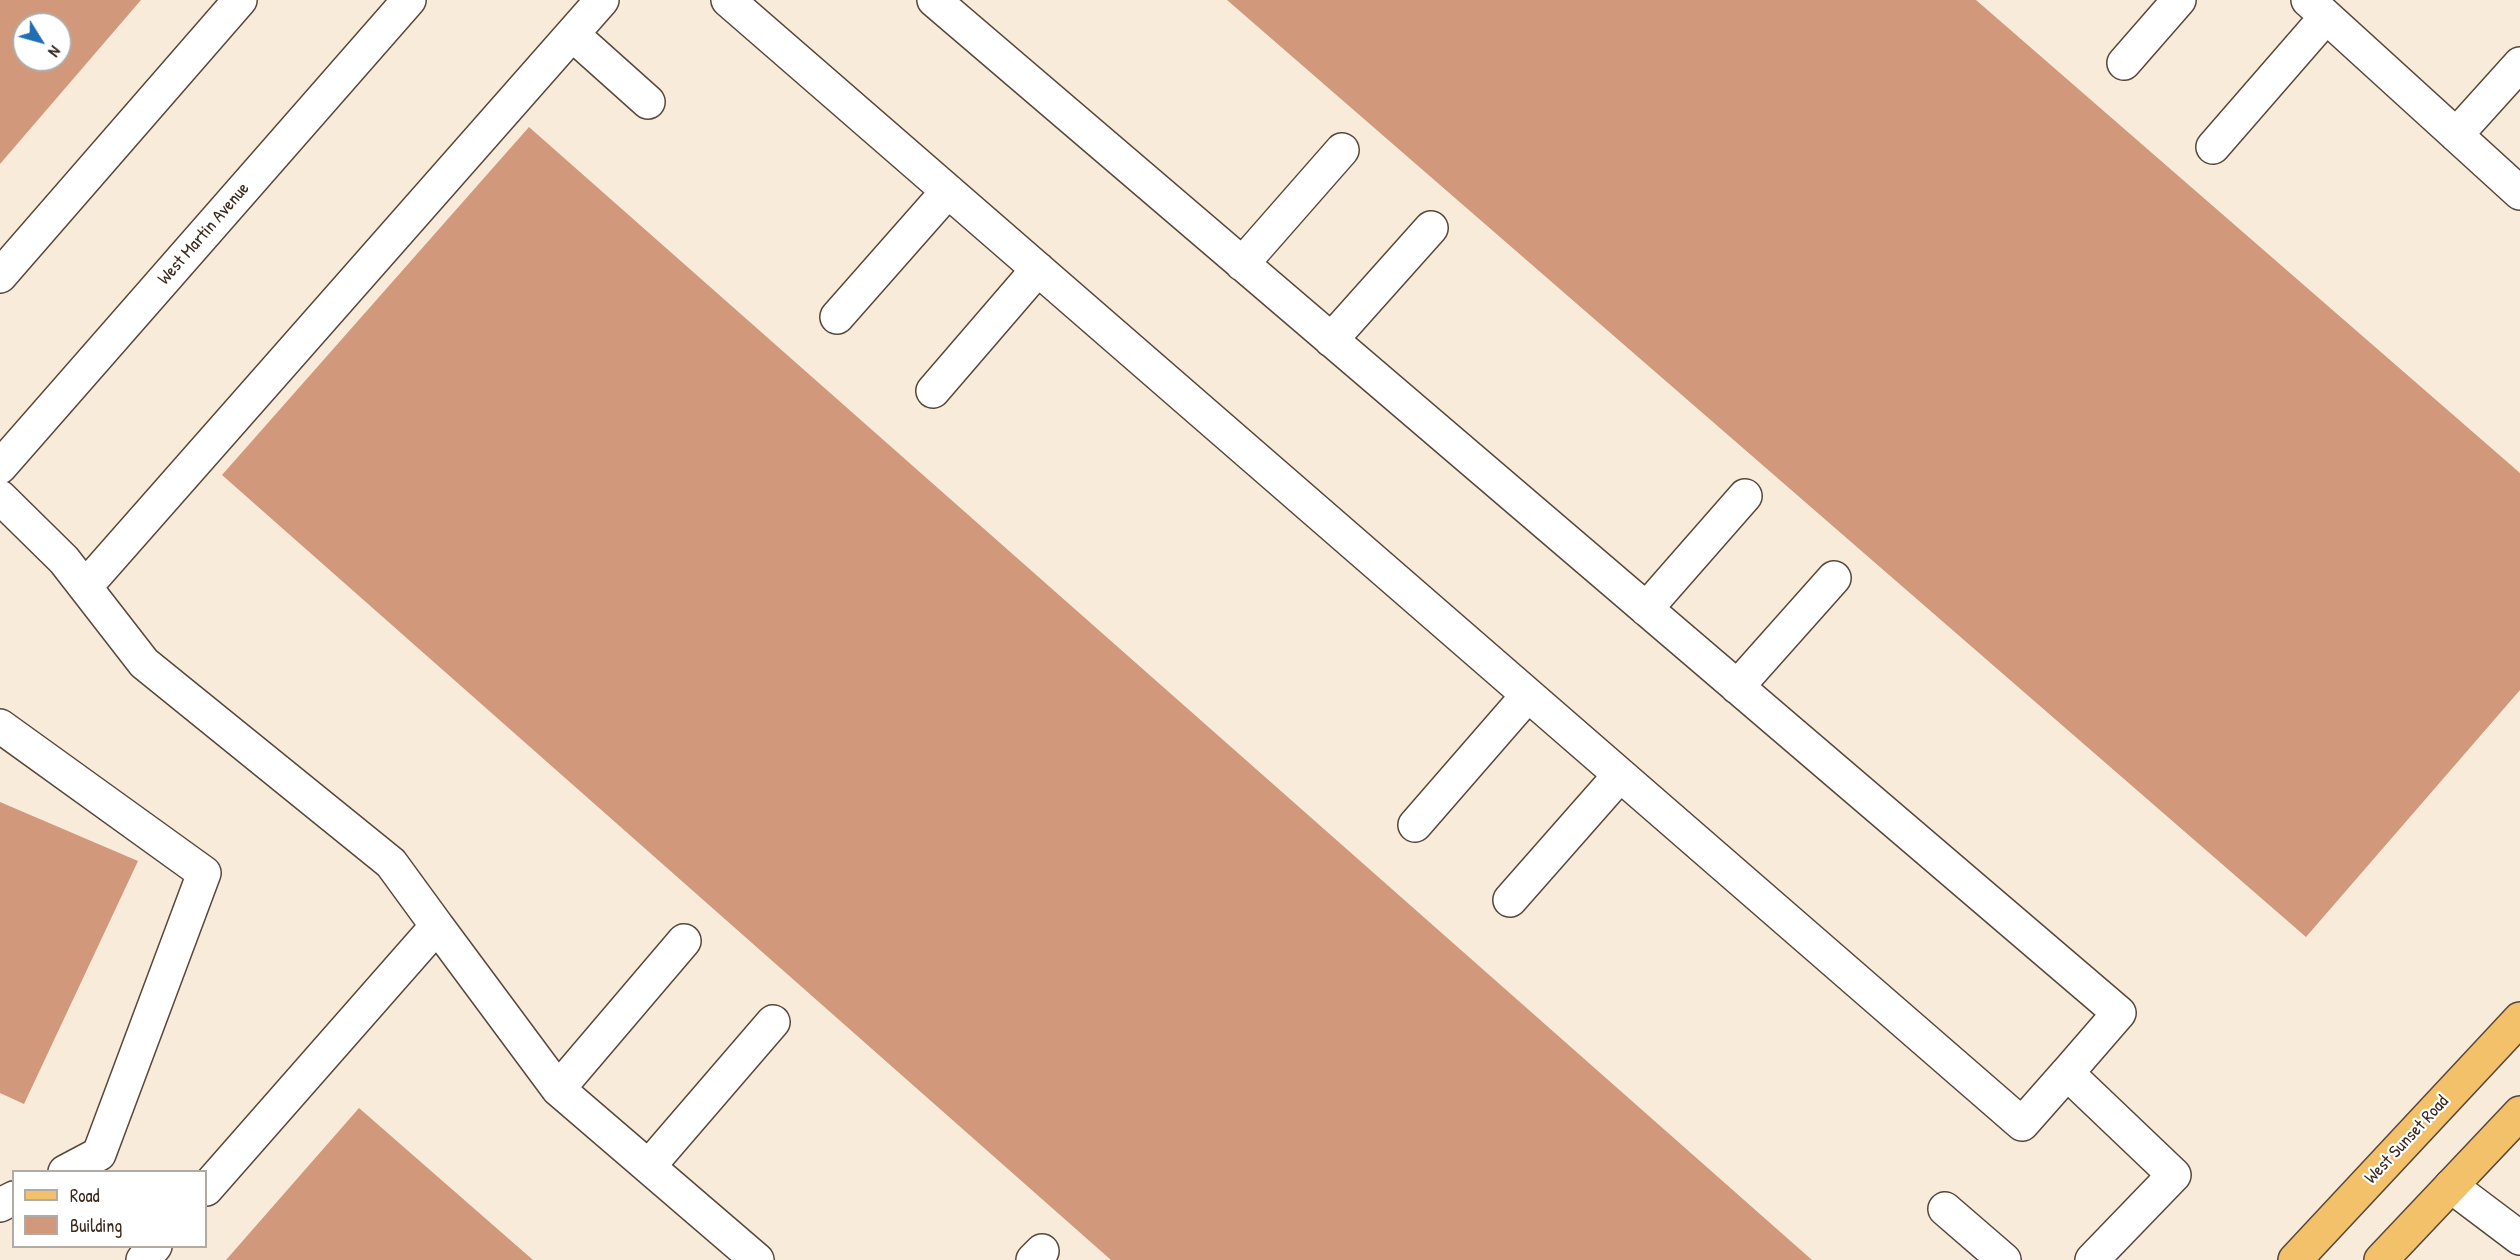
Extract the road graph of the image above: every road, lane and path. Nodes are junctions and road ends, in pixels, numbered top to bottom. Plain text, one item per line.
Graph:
1 (240, 0) edge
2 (409, 0) edge
3 (602, 0) edge
4 (728, 0) edge
5 (934, 0) edge
6 (2179, 0) edge
7 (2317, 8) edge
8 (572, 34) junction
9 (2124, 63) dead end
10 (2520, 64) edge
11 (648, 102) dead end
12 (2456, 135) junction
13 (2213, 147) dead end
14 (1342, 150) dead end
15 (948, 191) junction
16 (2520, 193) edge
17 (1431, 228) dead end
18 (1242, 264) junction
19 (1038, 269) junction
20 (0, 276) edge
21 (837, 317) dead end
22 (1331, 340) junction
23 (933, 391) dead end
24 (0, 467) edge
25 (1745, 496) dead end
26 (0, 497) edge
27 (1834, 578) dead end
28 (85, 587) junction
29 (1646, 609) junction
30 (1737, 687) junction
31 (1528, 695) junction
32 (0, 726) edge
33 (1620, 775) junction
34 (1415, 825) dead end
35 (1510, 900) dead end
36 (437, 926) junction
37 (684, 941) dead end
38 (2520, 1019) edge
39 (772, 1022) dead end
40 (2067, 1073) junction
41 (558, 1089) junction
42 (2520, 1113) edge
43 (649, 1166) junction
44 (69, 1170) edge
45 (2451, 1186) junction
46 (207, 1188) edge
47 (1946, 1209) dead end
48 (2520, 1238) edge
49 (153, 1248) edge
50 (143, 1260) edge
51 (757, 1260) edge
52 (2004, 1260) edge
53 (2092, 1260) edge
54 (2295, 1260) edge
55 (2381, 1260) edge

1 - 20 street
2 - 24 street, West Martin Avenue
3 - 8 street
4 - 15 street
5 - 18 street
6 - 9 street
7 - 12 street
7 - 13 street
8 - 11 street
8 - 28 street
10 - 12 street
12 - 16 street
14 - 18 street
15 - 19 street
15 - 21 street
17 - 22 street
18 - 22 street
19 - 23 street
19 - 31 street
22 - 29 street
25 - 29 street
26 - 28 street
27 - 30 street
28 - 36 street
29 - 30 street
30 - 40 street
31 - 33 street
31 - 34 street
32 - 44 street
33 - 35 street
33 - 40 street
36 - 41 street
36 - 46 street
37 - 41 street
38 - 54 main road, West Sunset Road
39 - 43 street
40 - 53 street
41 - 43 street
42 - 45 main road
43 - 51 street
45 - 48 street
45 - 55 main road
47 - 52 street
49 - 50 street

